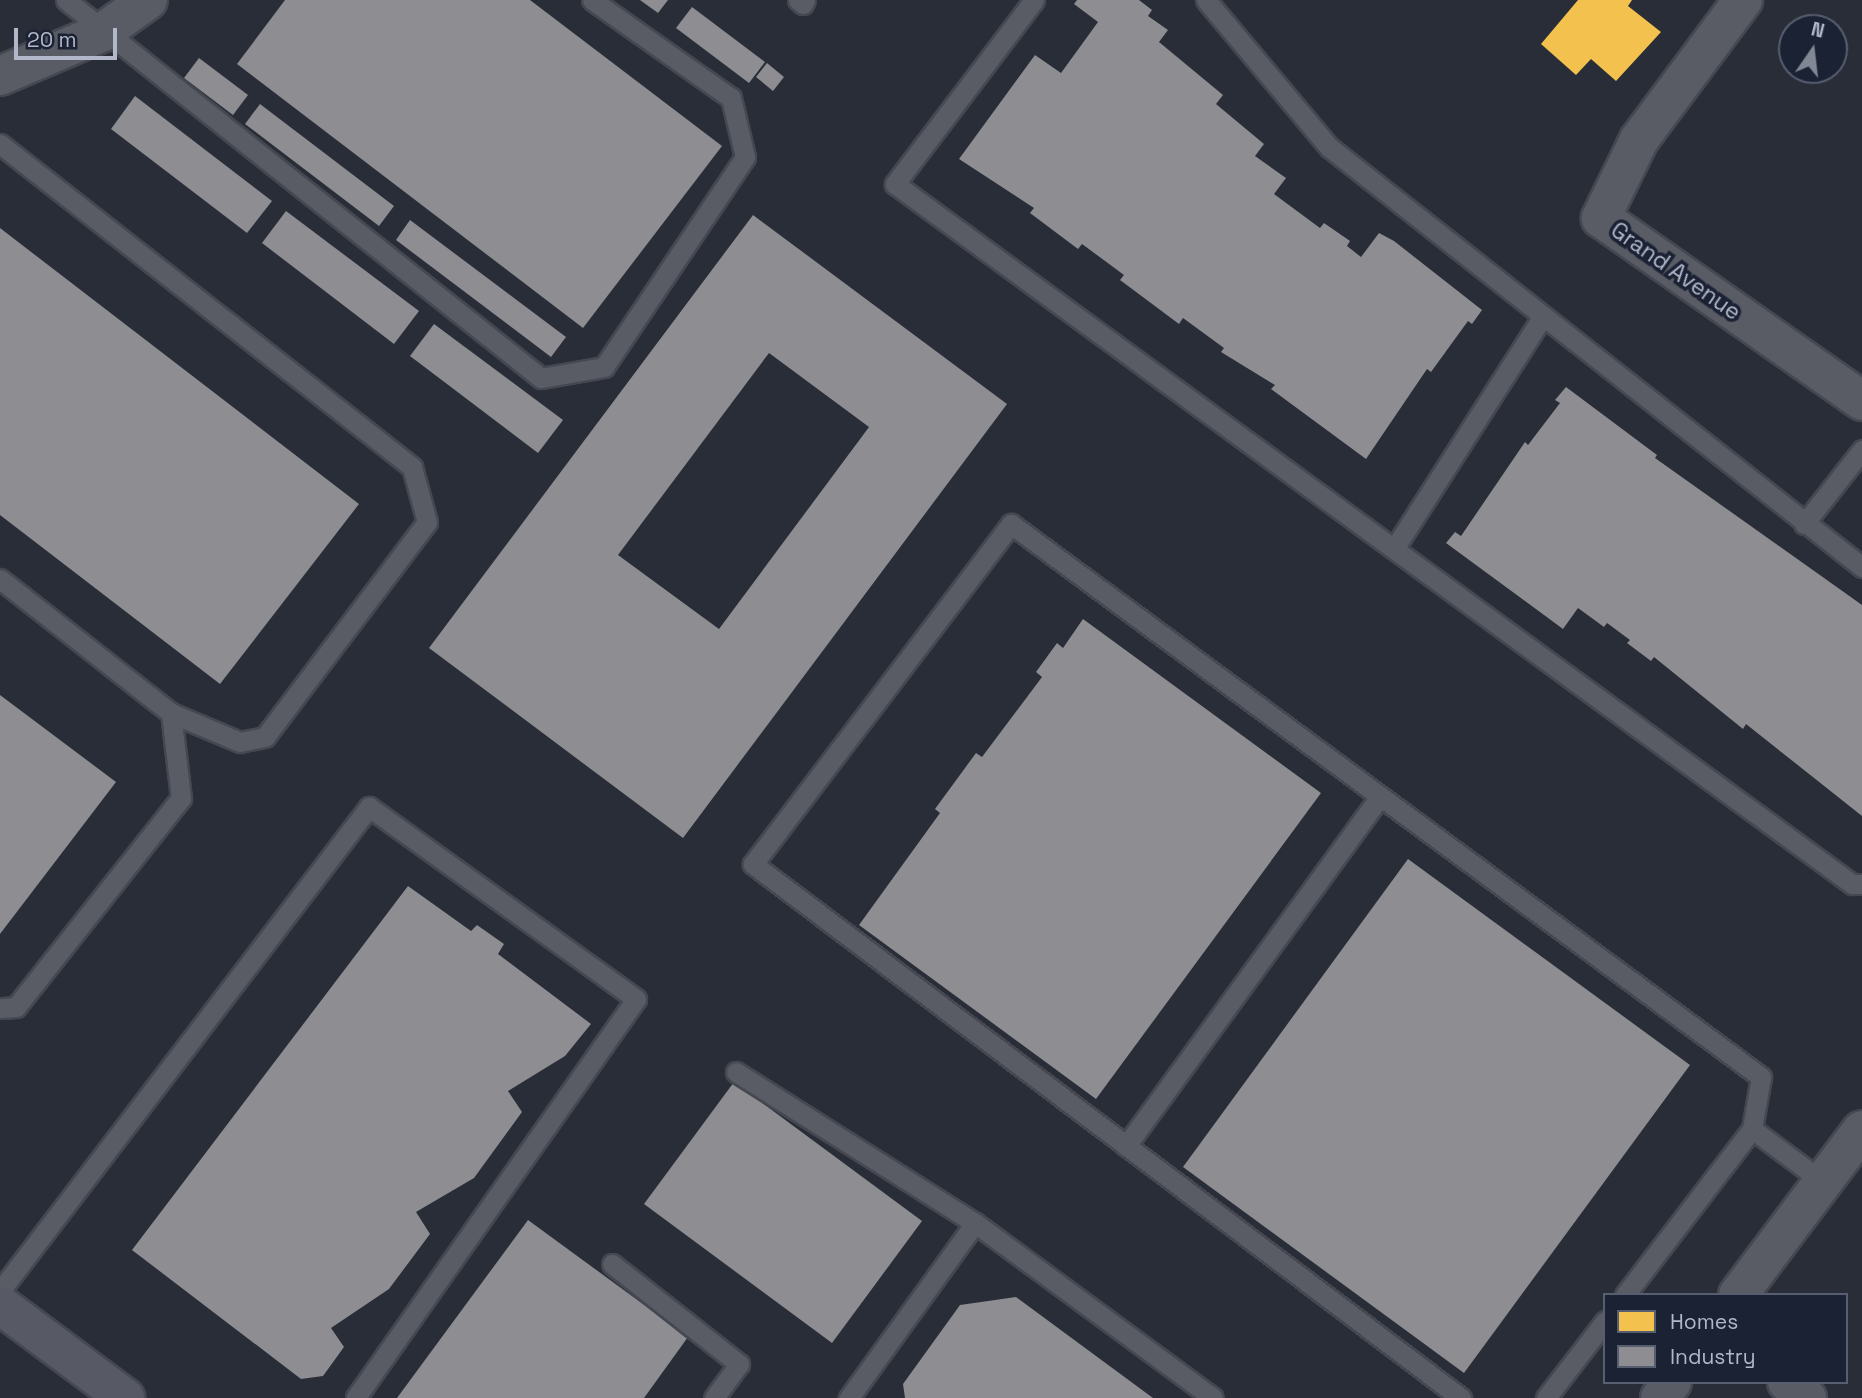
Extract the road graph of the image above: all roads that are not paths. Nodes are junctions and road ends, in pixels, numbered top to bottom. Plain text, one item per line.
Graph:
1 (66, 0) edge
2 (148, 0) edge
3 (592, 0) edge
4 (798, 0) edge
5 (806, 0) edge
6 (1034, 0) edge
7 (1206, 0) edge
8 (1743, 0) edge
9 (103, 32) junction
10 (0, 76) edge
11 (0, 144) edge
12 (1543, 316) junction
13 (1862, 401) edge
14 (1862, 450) edge
15 (1804, 524) junction
16 (1394, 549) junction
17 (1862, 567) edge
18 (0, 579) edge
19 (171, 713) junction
20 (1381, 797) junction
21 (1862, 884) edge
22 (0, 1008) edge
23 (736, 1072) dead end
24 (1752, 1129) junction
25 (1862, 1130) edge
26 (1126, 1146) junction
27 (1823, 1182) junction
28 (975, 1223) junction
29 (612, 1264) dead end
30 (0, 1290) edge
31 (1627, 1293) edge
32 (1740, 1293) edge
33 (0, 1305) edge
34 (1603, 1324) edge
35 (1790, 1384) edge
36 (125, 1398) edge
37 (356, 1398) edge
38 (714, 1398) edge
39 (849, 1398) edge
40 (1213, 1398) edge
41 (1461, 1398) edge
42 (1546, 1398) edge
43 (1807, 1398) edge

1 - 9 lane
2 - 9 street
3 - 9 lane
4 - 5 lane
6 - 16 lane
7 - 12 lane
8 - 13 street, Grand Avenue
9 - 10 street
11 - 19 lane
12 - 15 lane
12 - 16 lane
14 - 15 lane
15 - 17 lane
16 - 21 lane
18 - 19 lane
19 - 22 lane
20 - 24 lane
20 - 26 lane
20 - 26 lane
23 - 28 lane
24 - 27 lane
24 - 31 lane
25 - 27 street
26 - 41 lane
27 - 32 street
28 - 39 lane
28 - 40 lane
29 - 38 lane
30 - 37 lane
33 - 36 main road
34 - 42 lane
35 - 43 street

